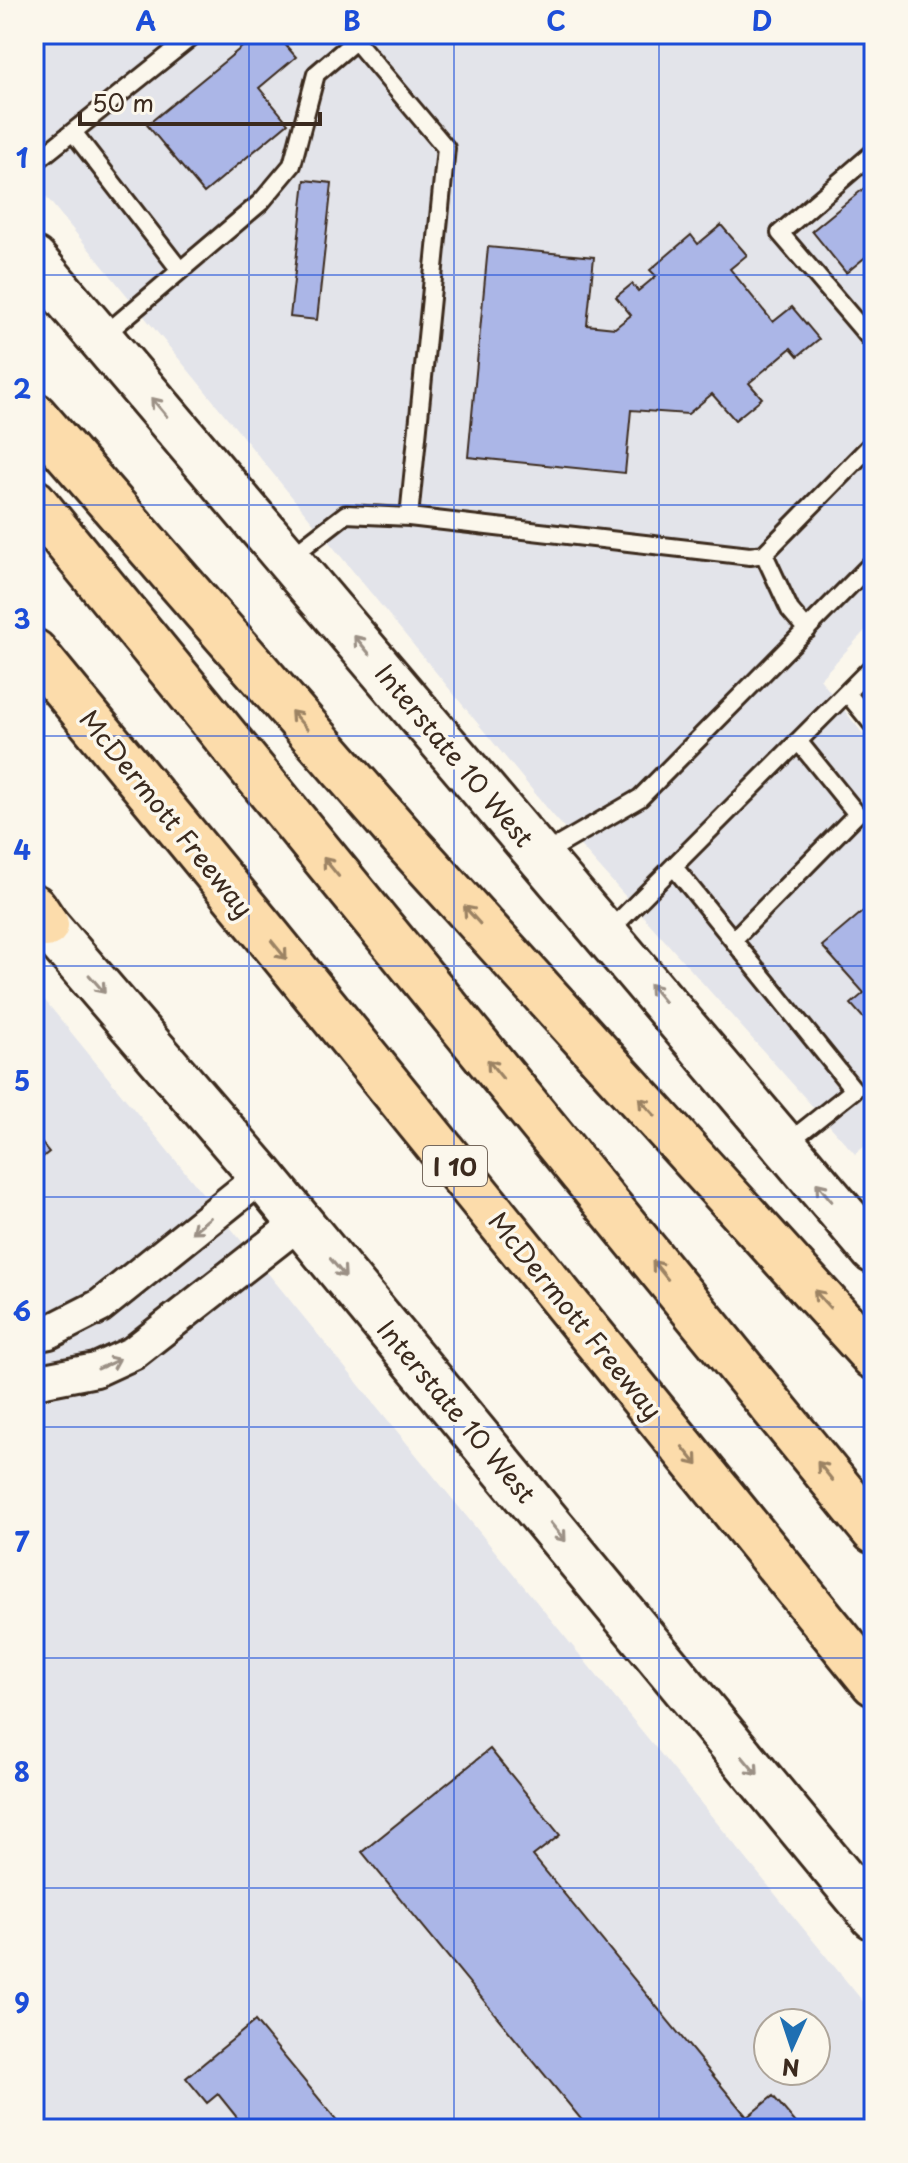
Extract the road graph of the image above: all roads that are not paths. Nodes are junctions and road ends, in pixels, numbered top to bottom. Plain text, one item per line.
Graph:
1 (195, 34) edge
2 (353, 37) edge
3 (73, 132) junction
4 (874, 152) edge
5 (34, 163) edge
6 (34, 260) edge
7 (180, 270) junction
8 (101, 338) junction
9 (874, 343) edge
10 (34, 415) edge
11 (874, 442) edge
12 (34, 502) edge
13 (409, 517) junction
14 (764, 554) junction
15 (288, 559) junction
16 (874, 561) edge
17 (807, 630) junction
18 (34, 652) edge
19 (874, 665) edge
20 (847, 693) junction
21 (874, 726) edge
22 (798, 741) junction
23 (541, 856) junction
24 (674, 867) junction
25 (38, 915) edge
26 (607, 933) junction
27 (733, 940) junction
28 (785, 1145) junction
29 (262, 1176) junction
30 (300, 1222) junction
31 (874, 1251) edge
32 (34, 1335) edge
33 (874, 1357) edge
34 (34, 1382) edge
35 (874, 1531) edge
36 (874, 1683) edge
37 (874, 1917) edge

1 - 3 lane
2 - 7 lane
2 - 13 lane
3 - 5 lane
3 - 7 lane
4 - 9 lane
6 - 8 main road, Interstate 10 West
7 - 8 lane
15 -> 8 main road, Interstate 10 West
33 -> 10 highway
11 - 14 lane
35 -> 12 highway
13 - 14 lane
13 - 15 lane
14 - 17 lane
23 -> 15 main road, Interstate 10 West
16 - 17 lane
17 - 23 lane
18 -> 36 highway, McDermott Freeway / I 10
19 - 20 lane
20 - 21 lane
20 - 22 lane
22 - 24 lane
22 - 27 lane
23 - 26 main road, Interstate 10 West
24 - 26 lane
24 - 27 lane
25 -> 29 main road, Interstate 10 West
28 -> 26 main road, Interstate 10 West
27 - 28 lane
31 -> 28 main road, Interstate 10 West
29 - 30 main road, Interstate 10 West
29 -> 32 street
34 -> 30 street
30 -> 37 main road, Interstate 10 West

